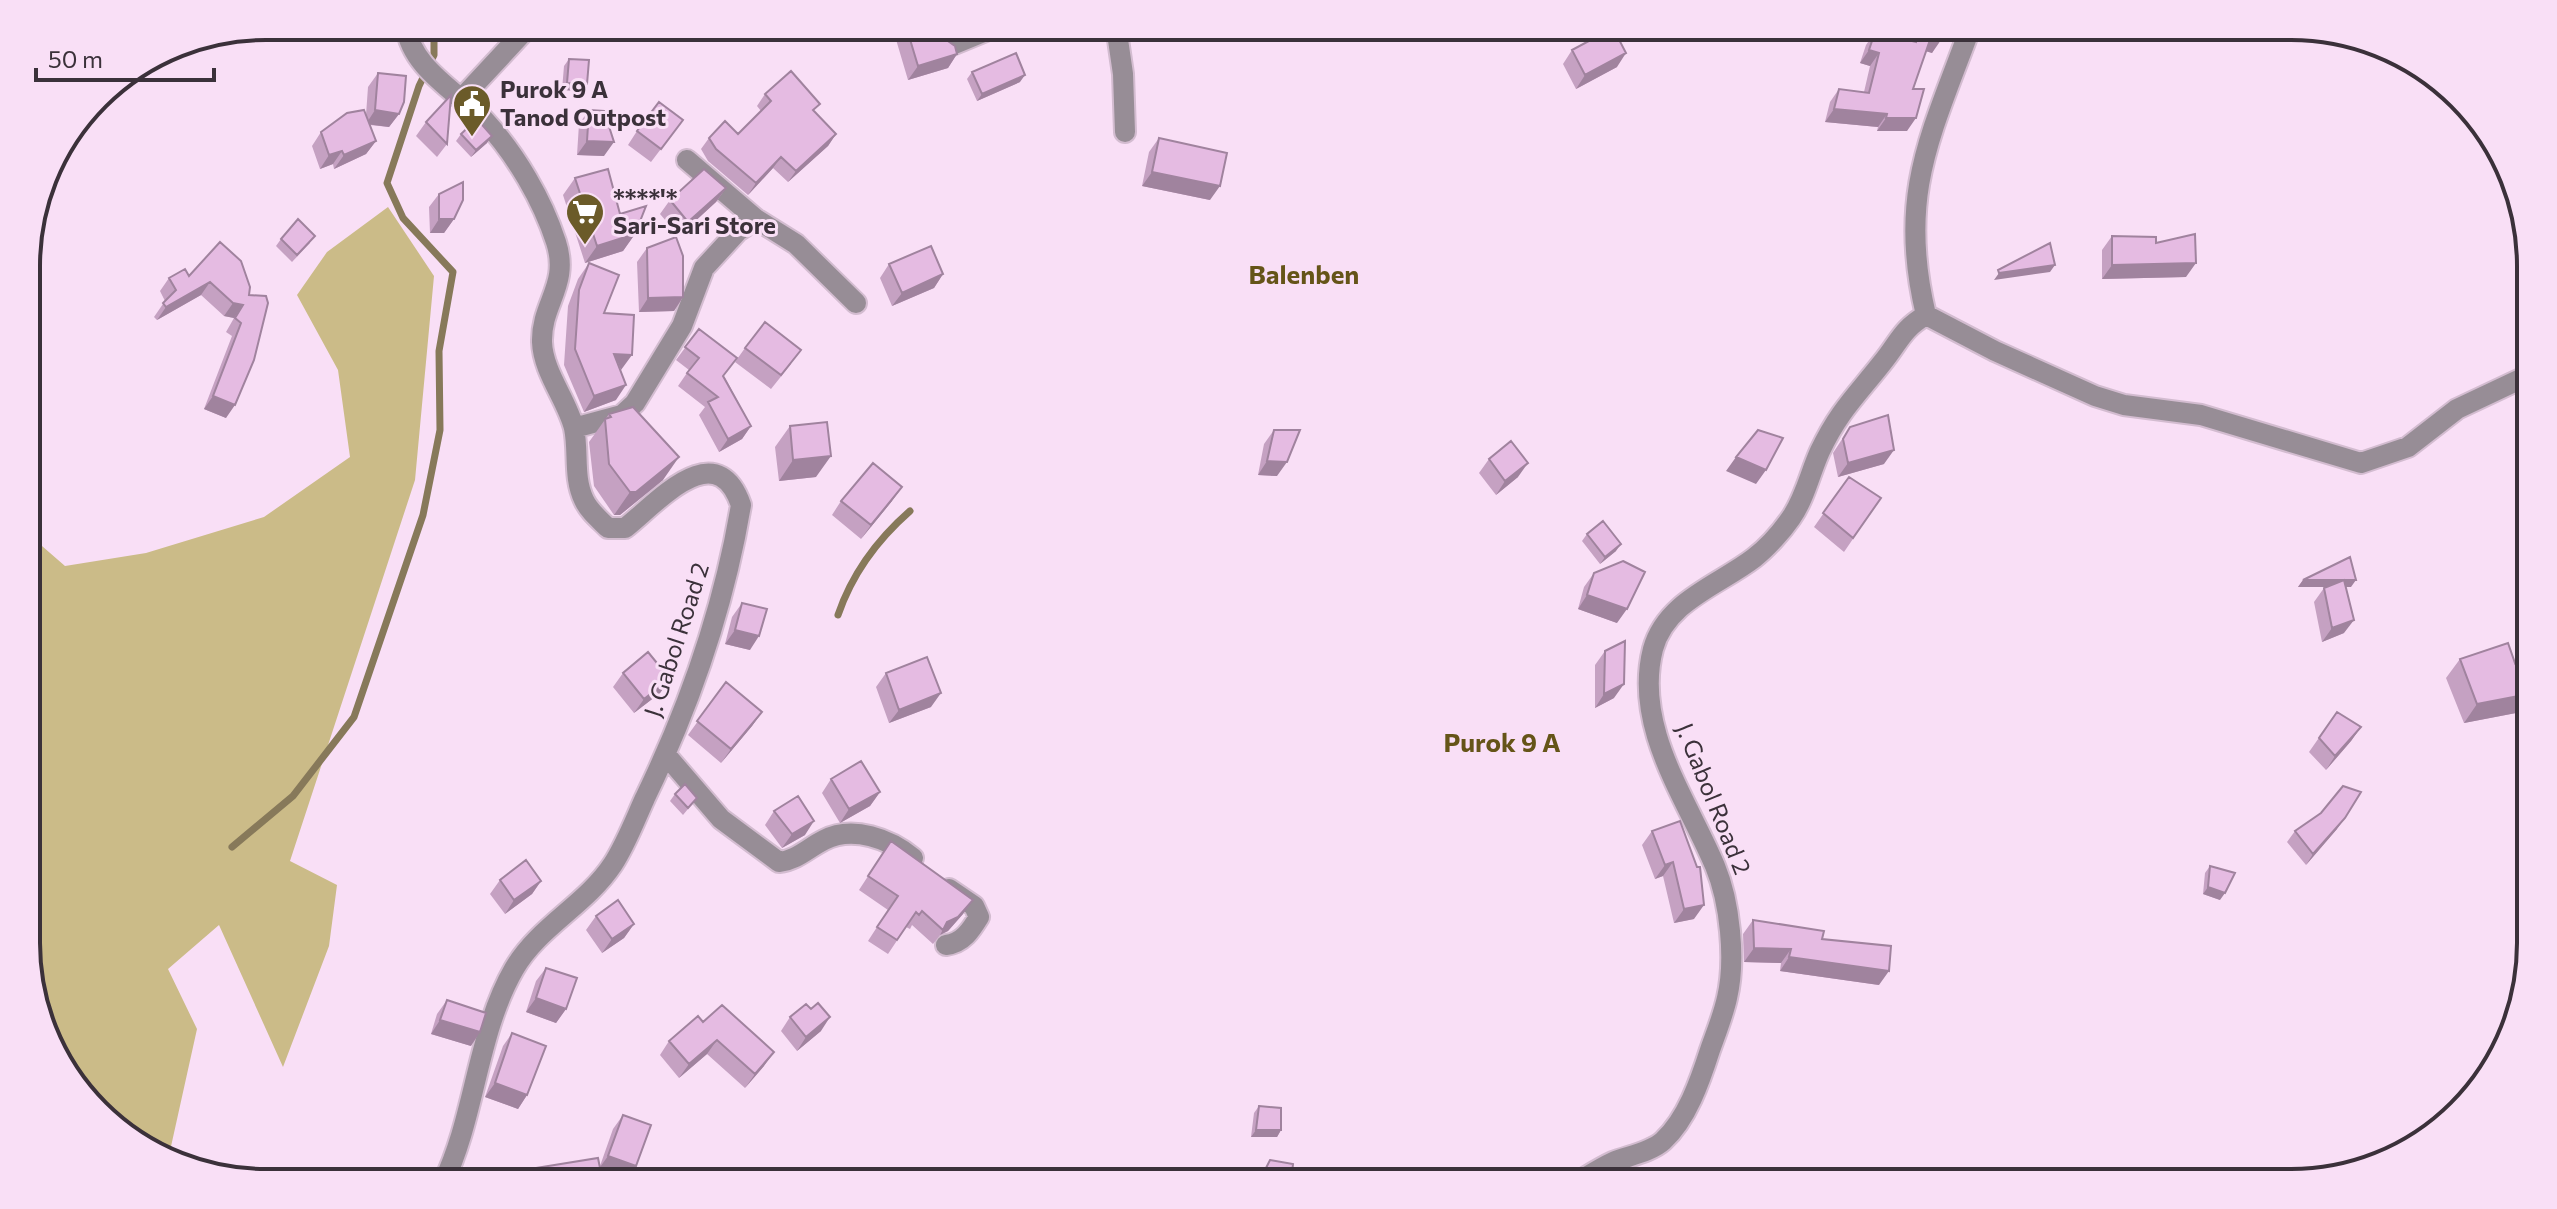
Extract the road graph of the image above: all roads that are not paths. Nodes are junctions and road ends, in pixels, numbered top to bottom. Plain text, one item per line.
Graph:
1 (410, 40) edge
2 (516, 40) edge
3 (964, 40) edge
4 (1117, 40) edge
5 (1966, 40) edge
6 (947, 47) edge
7 (463, 97) junction
8 (1125, 132) dead end
9 (687, 160) dead end
10 (756, 219) junction
11 (856, 303) dead end
12 (1926, 315) junction
13 (2517, 381) edge
14 (574, 428) junction
15 (666, 755) junction
16 (946, 945) dead end
17 (447, 1169) edge
18 (1600, 1169) edge

1 - 7 street, J. Gabol Road 2
2 - 7 street
3 - 6 street
4 - 8 street
5 - 12 street
7 - 14 street, J. Gabol Road 2
9 - 10 street
10 - 11 street
10 - 14 street
12 - 13 street
12 - 18 street, J. Gabol Road 2
14 - 15 street, J. Gabol Road 2
15 - 16 street
15 - 17 street, J. Gabol Road 2

